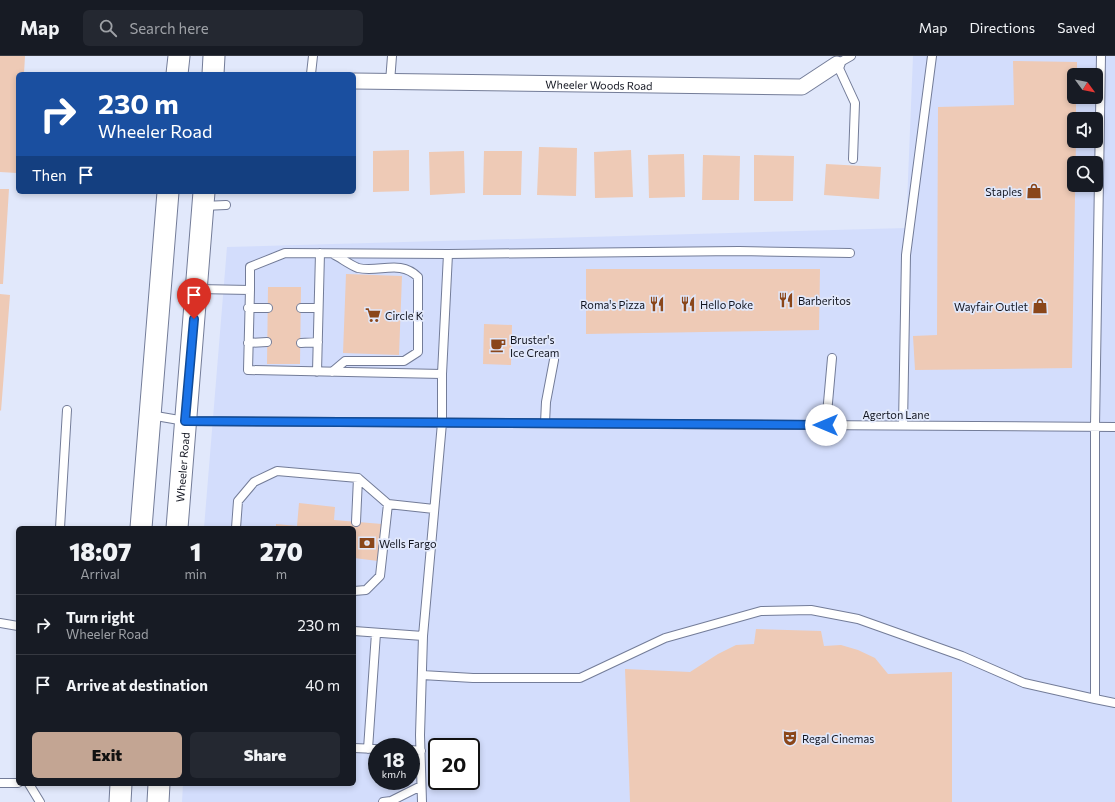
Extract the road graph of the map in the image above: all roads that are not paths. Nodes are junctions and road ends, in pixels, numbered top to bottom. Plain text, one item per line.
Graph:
1 (179, 56) edge
2 (214, 56) edge
3 (313, 56) edge
4 (392, 56) edge
5 (851, 56) edge
6 (932, 56) edge
7 (1101, 56) edge
8 (837, 64) junction
9 (177, 72) edge
10 (213, 72) edge
11 (311, 72) edge
12 (356, 82) edge
13 (390, 82) junction
14 (853, 159) dead end
15 (168, 194) edge
16 (204, 199) edge
17 (226, 205) dead end
18 (320, 252) junction
19 (333, 253) junction
20 (850, 253) dead end
21 (448, 254) junction
22 (196, 289) junction
23 (250, 290) junction
24 (248, 308) junction
25 (268, 308) dead end
26 (300, 308) dead end
27 (318, 308) junction
28 (267, 342) dead end
29 (318, 342) junction
30 (248, 343) junction
31 (301, 343) dead end
32 (832, 358) dead end
33 (554, 360) dead end
34 (317, 372) junction
35 (332, 372) junction
36 (442, 374) junction
37 (67, 410) dead end
38 (150, 415) junction
39 (185, 421) junction
40 (442, 423) junction
41 (545, 423) junction
42 (826, 425) junction
43 (903, 425) junction
44 (1095, 426) junction
45 (1115, 427) edge
46 (358, 478) junction
47 (388, 504) junction
48 (434, 510) junction
49 (356, 522) dead end
50 (60, 526) edge
51 (141, 526) edge
52 (177, 526) edge
53 (236, 526) edge
54 (356, 591) edge
55 (0, 623) edge
56 (16, 626) edge
57 (356, 631) edge
58 (376, 633) junction
59 (423, 636) junction
60 (422, 675) junction
61 (1095, 699) junction
62 (1115, 703) edge
63 (369, 738) edge
64 (356, 748) edge
65 (368, 749) edge
66 (421, 751) joint
67 (0, 783) edge
68 (16, 783) edge
69 (30, 786) edge
70 (121, 786) edge
71 (159, 786) edge
72 (422, 786) junction
73 (40, 802) edge
74 (120, 802) edge
75 (158, 802) edge
76 (382, 802) edge
77 (422, 802) edge

1 - 9 main road
2 - 10 main road
3 - 11 lane
4 - 13 lane
5 - 8 lane
6 - 43 lane
7 - 44 lane
8 - 13 street, Wheeler Woods Road
8 - 14 lane
12 - 13 street, Wheeler Woods Road
15 - 38 main road
16 - 17 lane
16 - 22 main road, Wheeler Road
18 - 19 lane
18 - 23 lane
18 - 27 lane
19 - 21 lane
19 - 35 lane
20 - 21 lane
21 - 36 lane
22 - 23 lane
22 - 39 main road, Wheeler Road
23 - 24 lane
24 - 25 lane
24 - 30 lane
26 - 27 lane
27 - 29 lane
28 - 30 lane
29 - 31 lane
29 - 34 lane
30 - 34 lane
32 - 42 lane
33 - 41 lane
34 - 35 lane
35 - 36 lane
36 - 40 lane
37 - 50 lane
38 - 39 lane, Agerton Lane
38 - 51 main road
39 - 40 lane, Agerton Lane
39 - 52 main road, Wheeler Road
40 - 41 lane, Agerton Lane
40 - 48 lane
41 - 42 lane, Agerton Lane
42 - 43 lane, Agerton Lane
43 - 44 lane, Agerton Lane
44 - 45 lane, Agerton Lane
44 - 61 lane
46 - 47 lane
46 - 49 lane
46 - 53 lane
47 - 48 lane
47 - 54 lane
48 - 59 lane
55 - 56 lane
57 - 58 lane
58 - 59 lane
58 - 63 lane
59 - 60 lane
60 - 61 lane
60 - 66 lane
61 - 62 lane
64 - 65 lane
66 - 72 lane
67 - 68 lane
69 - 73 lane
70 - 74 main road
71 - 75 main road
72 - 76 lane
72 - 77 lane

